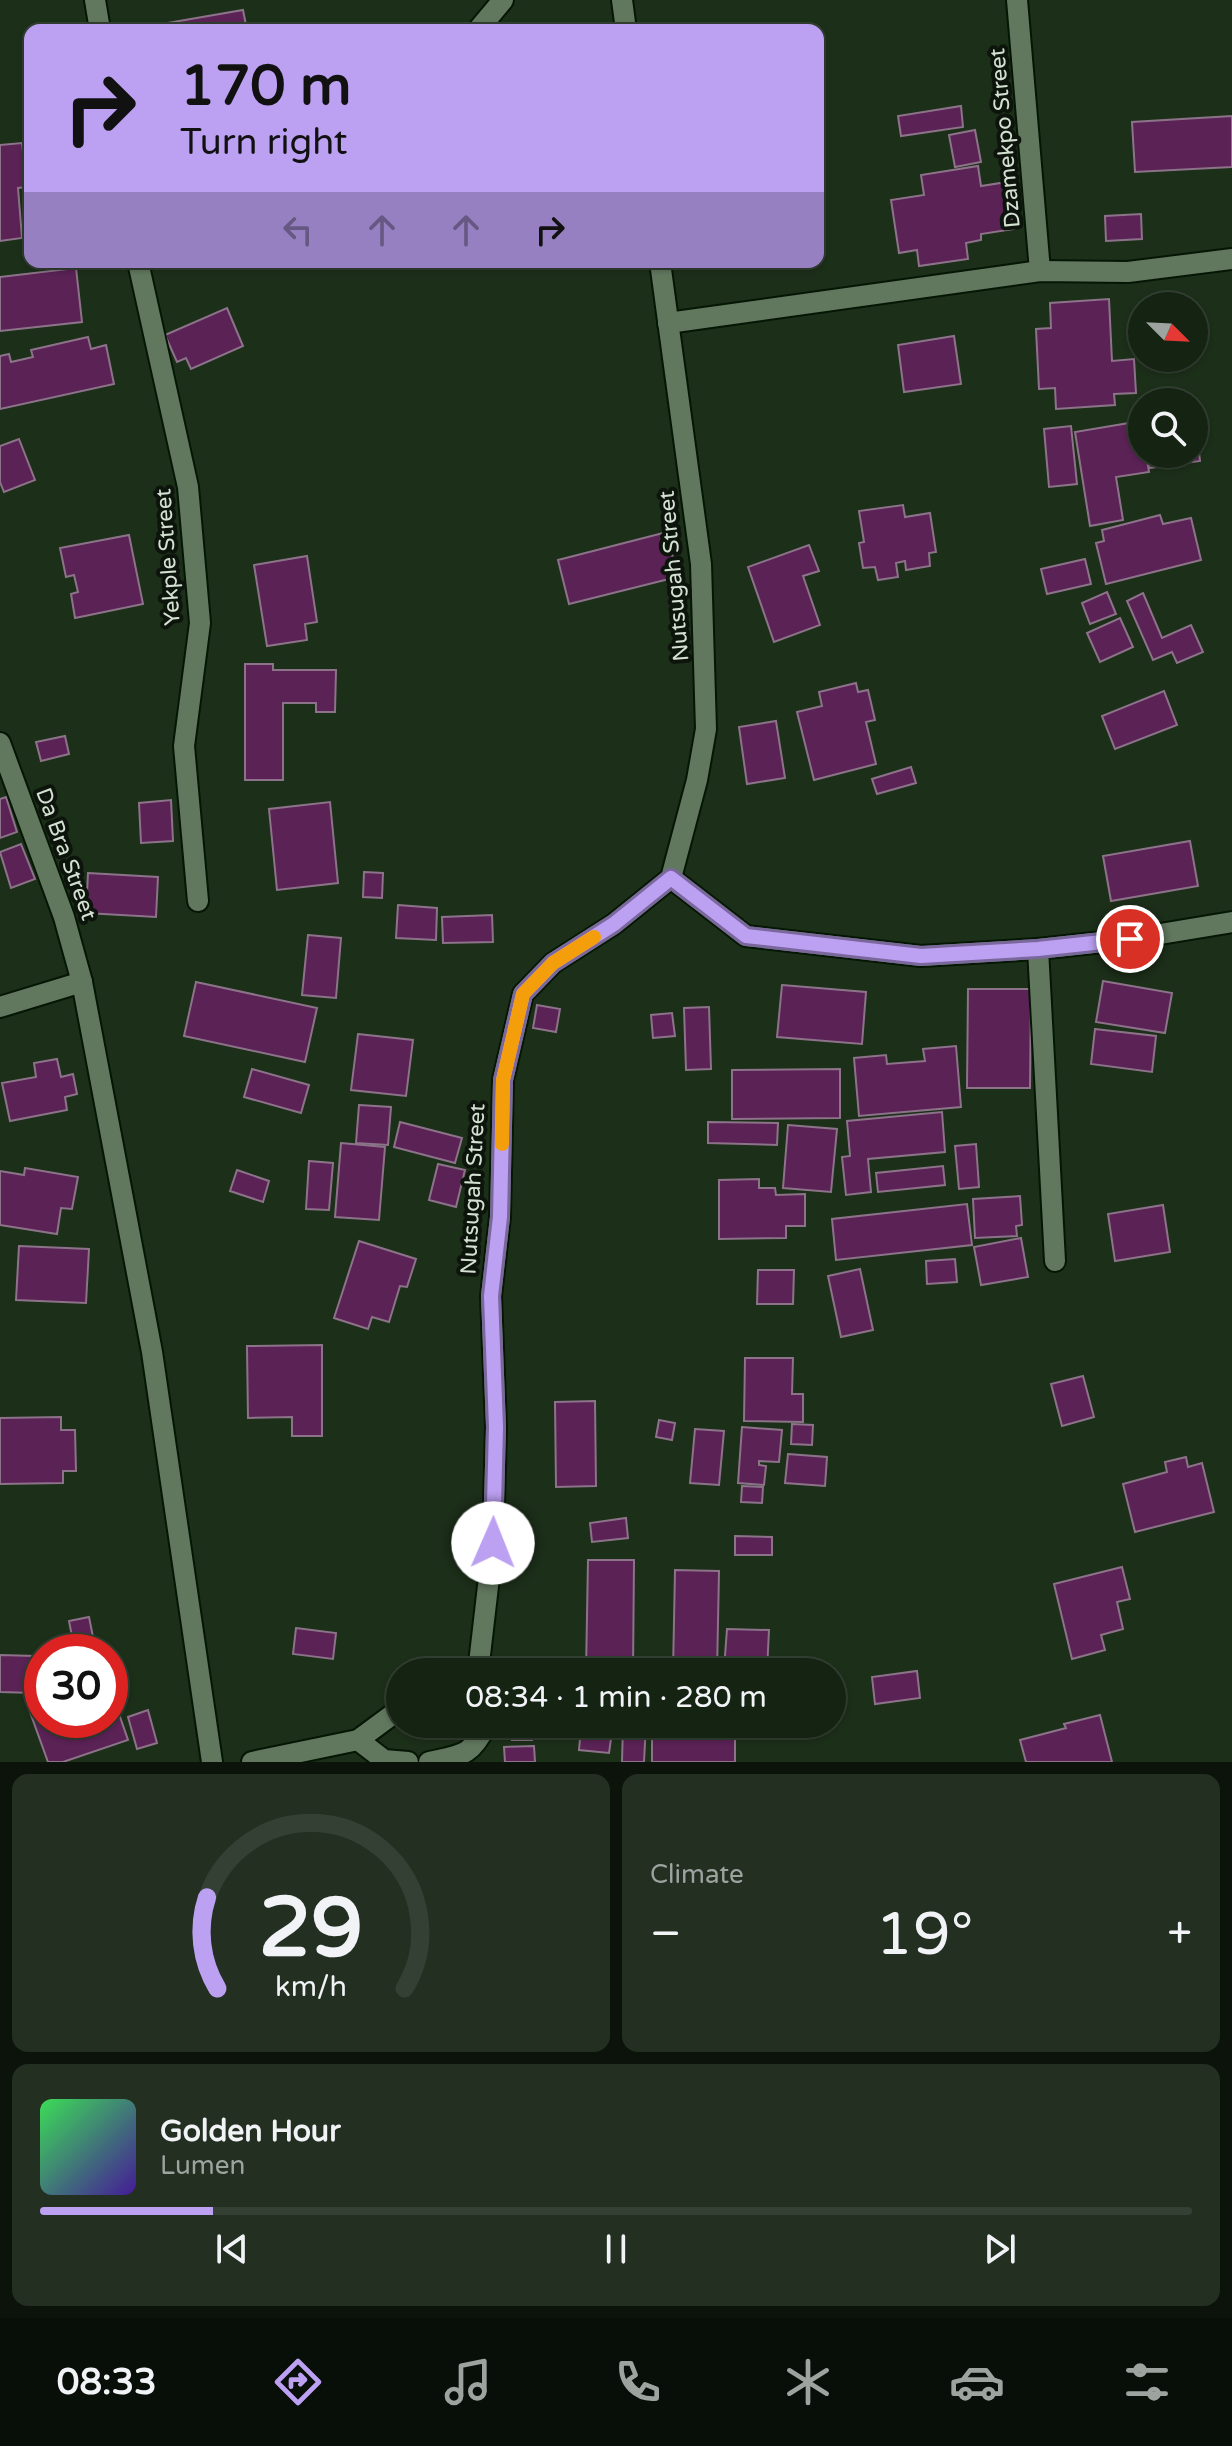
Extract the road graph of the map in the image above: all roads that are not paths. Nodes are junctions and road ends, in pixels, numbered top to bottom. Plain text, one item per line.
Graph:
1 (95, 0) edge
2 (503, 0) edge
3 (622, 0) edge
4 (1017, 0) edge
5 (99, 24) edge
6 (483, 24) edge
7 (625, 24) edge
8 (1232, 259) edge
9 (139, 268) edge
10 (661, 268) edge
11 (1040, 271) junction
12 (668, 323) junction
13 (0, 743) edge
14 (671, 878) junction
15 (198, 901) dead end
16 (1232, 922) edge
17 (1038, 949) junction
18 (82, 982) junction
19 (0, 1007) edge
20 (1055, 1261) dead end
21 (480, 1658) edge
22 (386, 1719) edge
23 (480, 1738) edge
24 (358, 1740) junction
25 (212, 1762) edge
26 (252, 1762) edge
27 (408, 1762) edge
28 (429, 1762) edge

1 - 5 street
2 - 6 street
3 - 7 street
4 - 11 street, Dzamekpo Street
8 - 11 street
9 - 15 street, Yekple Street
10 - 12 street, Nutsugah Street
11 - 12 street
12 - 14 street, Nutsugah Street
13 - 18 street, Da Bra Street
14 - 17 street
14 - 21 street, Nutsugah Street
16 - 17 street
17 - 20 street
18 - 19 street
18 - 25 street, Da Bra Street
22 - 24 street
23 - 28 street
24 - 26 street
24 - 27 street

